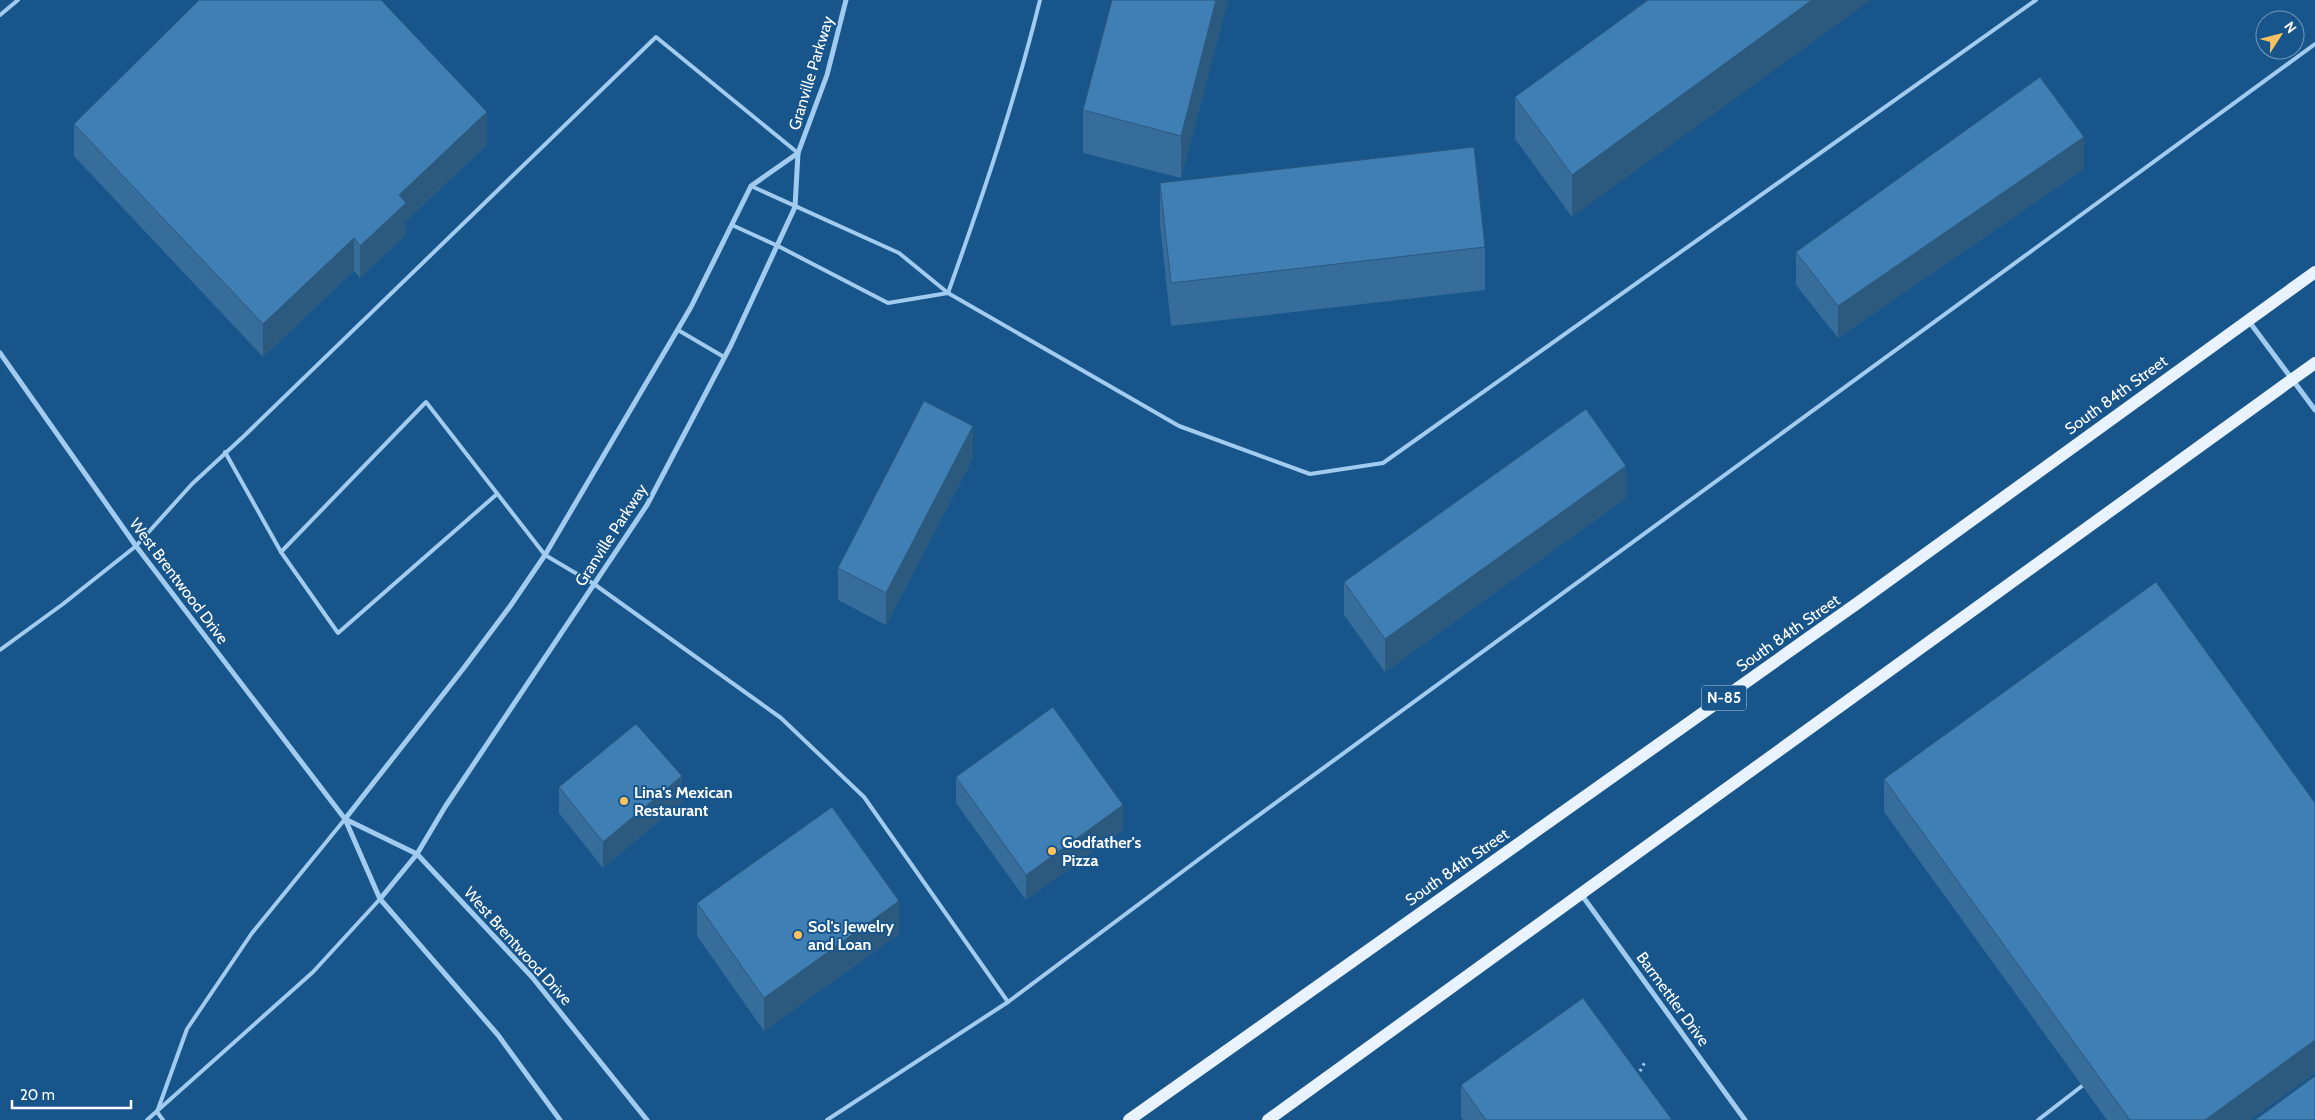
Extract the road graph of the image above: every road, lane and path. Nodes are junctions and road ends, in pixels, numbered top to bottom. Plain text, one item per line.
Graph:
1 (18, 0) edge
2 (846, 0) edge
3 (1040, 0) edge
4 (2036, 0) edge
5 (0, 16) edge
6 (2315, 44) edge
7 (798, 153) junction
8 (751, 186) junction
9 (795, 207) junction
10 (732, 225) junction
11 (778, 246) junction
12 (2312, 276) edge
13 (948, 292) junction
14 (2248, 320) junction
15 (678, 330) junction
16 (0, 353) edge
17 (724, 357) junction
18 (2315, 363) edge
19 (2292, 380) junction
20 (2315, 410) edge
21 (225, 452) junction
22 (497, 494) junction
23 (136, 546) junction
24 (281, 552) junction
25 (545, 555) junction
26 (594, 584) junction
27 (0, 650) edge
28 (345, 819) junction
29 (417, 854) junction
30 (1581, 894) junction
31 (380, 899) junction
32 (1008, 1002) junction
33 (1645, 1062) dead end
34 (1636, 1079) edge
35 (2082, 1086) edge
36 (157, 1112) junction
37 (147, 1120) edge
38 (163, 1120) edge
39 (560, 1120) edge
40 (647, 1120) edge
41 (827, 1120) edge
42 (1129, 1120) edge
43 (1268, 1120) edge
44 (1745, 1120) edge
45 (2038, 1120) edge

1 - 5 lane
2 - 7 street, Granville Parkway
3 - 13 lane
4 - 13 lane
6 - 32 lane
7 - 8 street, Granville Parkway
7 - 9 street, Granville Parkway
7 - 21 lane
8 - 9 lane
8 - 10 street, Granville Parkway
9 - 11 street, Granville Parkway
9 - 13 lane
10 - 11 lane
10 - 15 street, Granville Parkway
11 - 13 lane
11 - 17 street, Granville Parkway
12 - 14 main road, South 84th Street / N-85
14 - 19 street
14 - 42 main road, South 84th Street / N-85
15 - 17 lane
15 - 25 street, Granville Parkway
16 - 23 street, West Brentwood Drive
17 - 26 street, Granville Parkway
18 - 19 main road
19 - 20 street
19 - 30 main road
21 - 23 lane
21 - 24 lane
22 - 24 lane
22 - 24 lane
22 - 25 lane
23 - 27 lane
23 - 28 street, West Brentwood Drive
25 - 26 lane
25 - 28 street, Granville Parkway
26 - 29 street, Granville Parkway
26 - 32 lane
28 - 29 street, West Brentwood Drive
28 - 31 street, West Brentwood Drive
28 - 36 lane
29 - 31 street, Granville Parkway
29 - 40 street, West Brentwood Drive
30 - 43 main road
30 - 44 street, Barmettler Drive
31 - 36 lane
31 - 39 street, West Brentwood Drive
32 - 41 lane
33 - 34 path
35 - 45 lane
36 - 37 lane
36 - 38 lane

